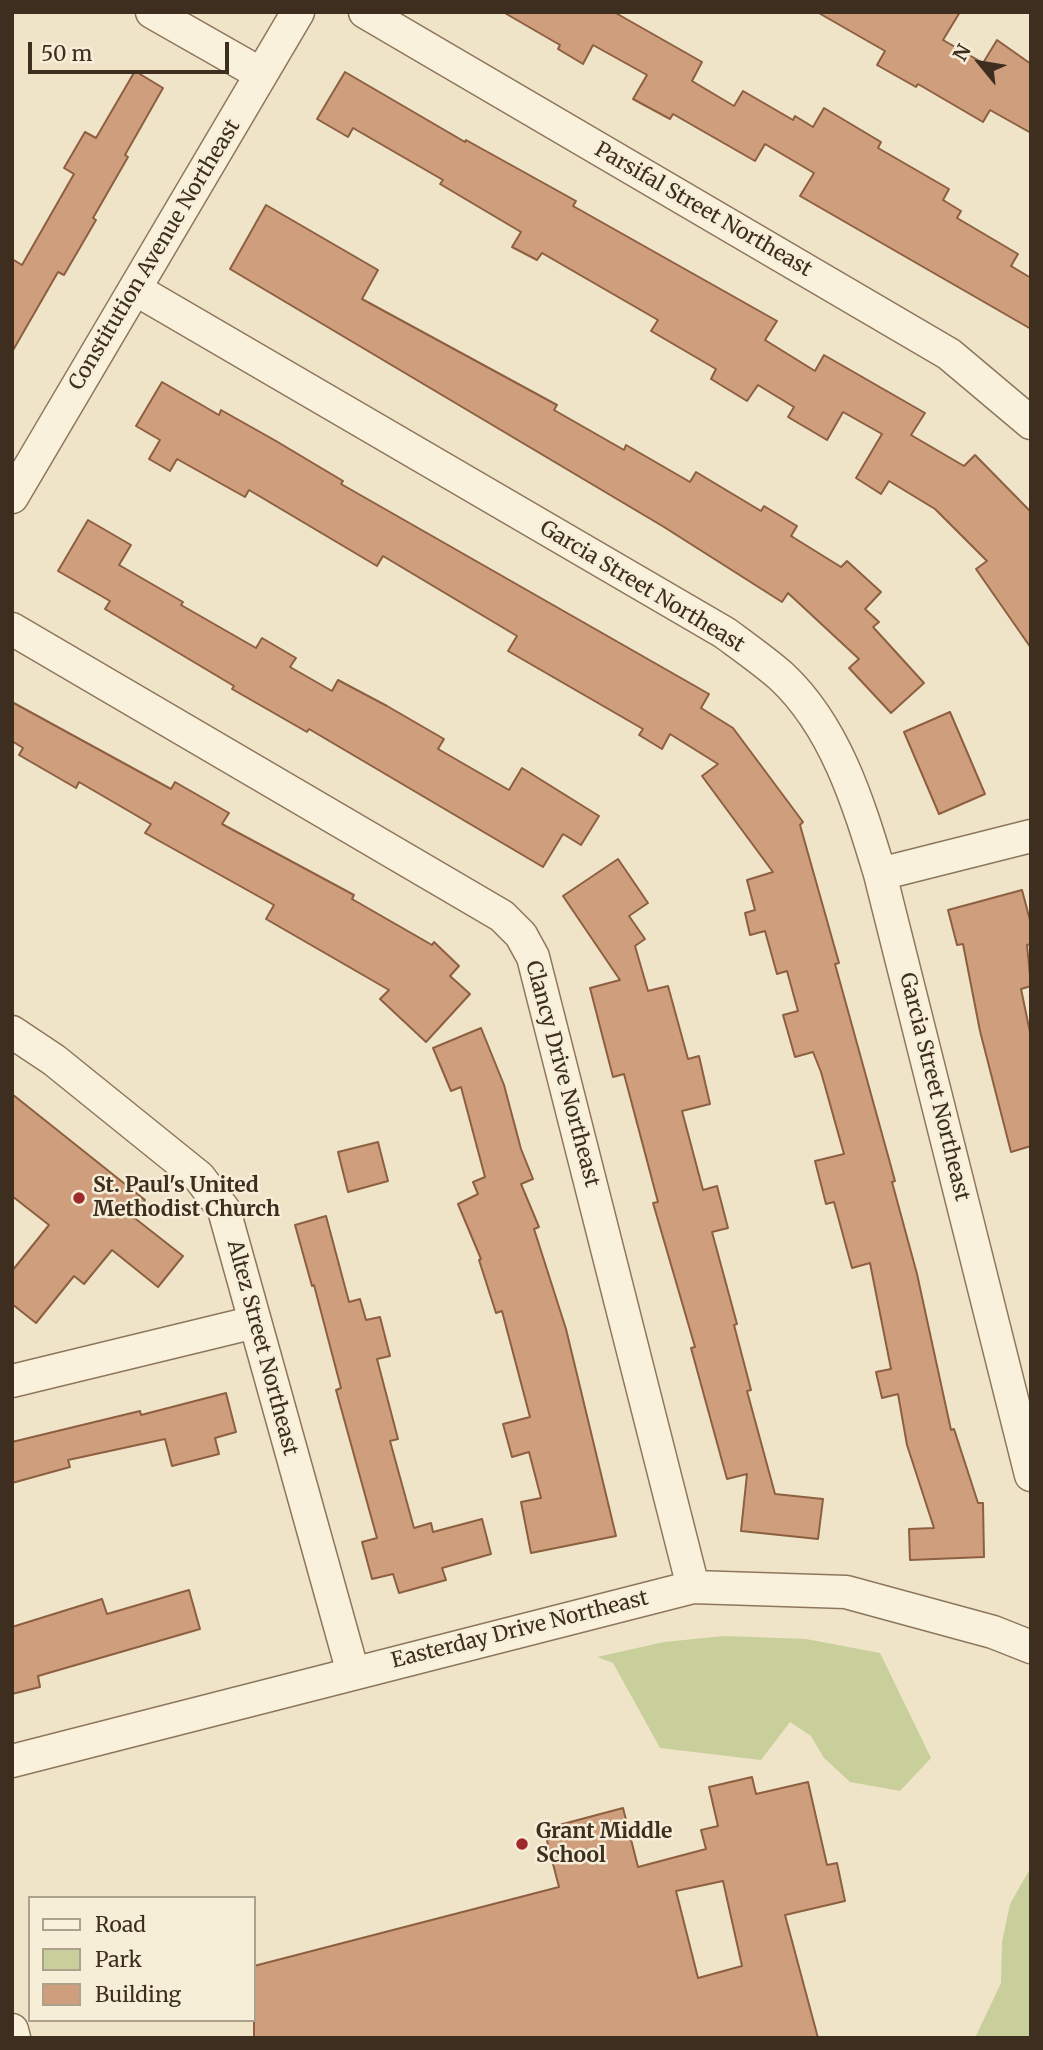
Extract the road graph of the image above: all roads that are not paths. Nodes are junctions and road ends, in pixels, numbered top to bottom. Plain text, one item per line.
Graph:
1 (152, 12) edge
2 (298, 12) edge
3 (365, 12) edge
4 (261, 74) junction
5 (135, 289) junction
6 (1031, 423) edge
7 (12, 497) edge
8 (12, 629) edge
9 (1031, 836) edge
10 (880, 873) junction
11 (12, 1032) edge
12 (255, 1322) junction
13 (12, 1381) edge
14 (1031, 1475) edge
15 (694, 1587) junction
16 (1031, 1647) edge
17 (353, 1673) junction
18 (12, 1761) edge
19 (12, 2030) edge
20 (14, 2038) edge

1 - 4 street
2 - 4 street, Constitution Avenue Northeast
3 - 6 street, Parsifal Street Northeast
4 - 5 street, Constitution Avenue Northeast
5 - 7 street, Constitution Avenue Northeast
5 - 10 street, Garcia Street Northeast
8 - 15 street, Clancy Drive Northeast
9 - 10 street
10 - 14 street, Garcia Street Northeast
11 - 12 street, Altez Street Northeast
12 - 13 street
12 - 17 street, Altez Street Northeast
15 - 16 street, Easterday Drive Northeast
15 - 17 street, Easterday Drive Northeast
17 - 18 street, Easterday Drive Northeast
19 - 20 street

